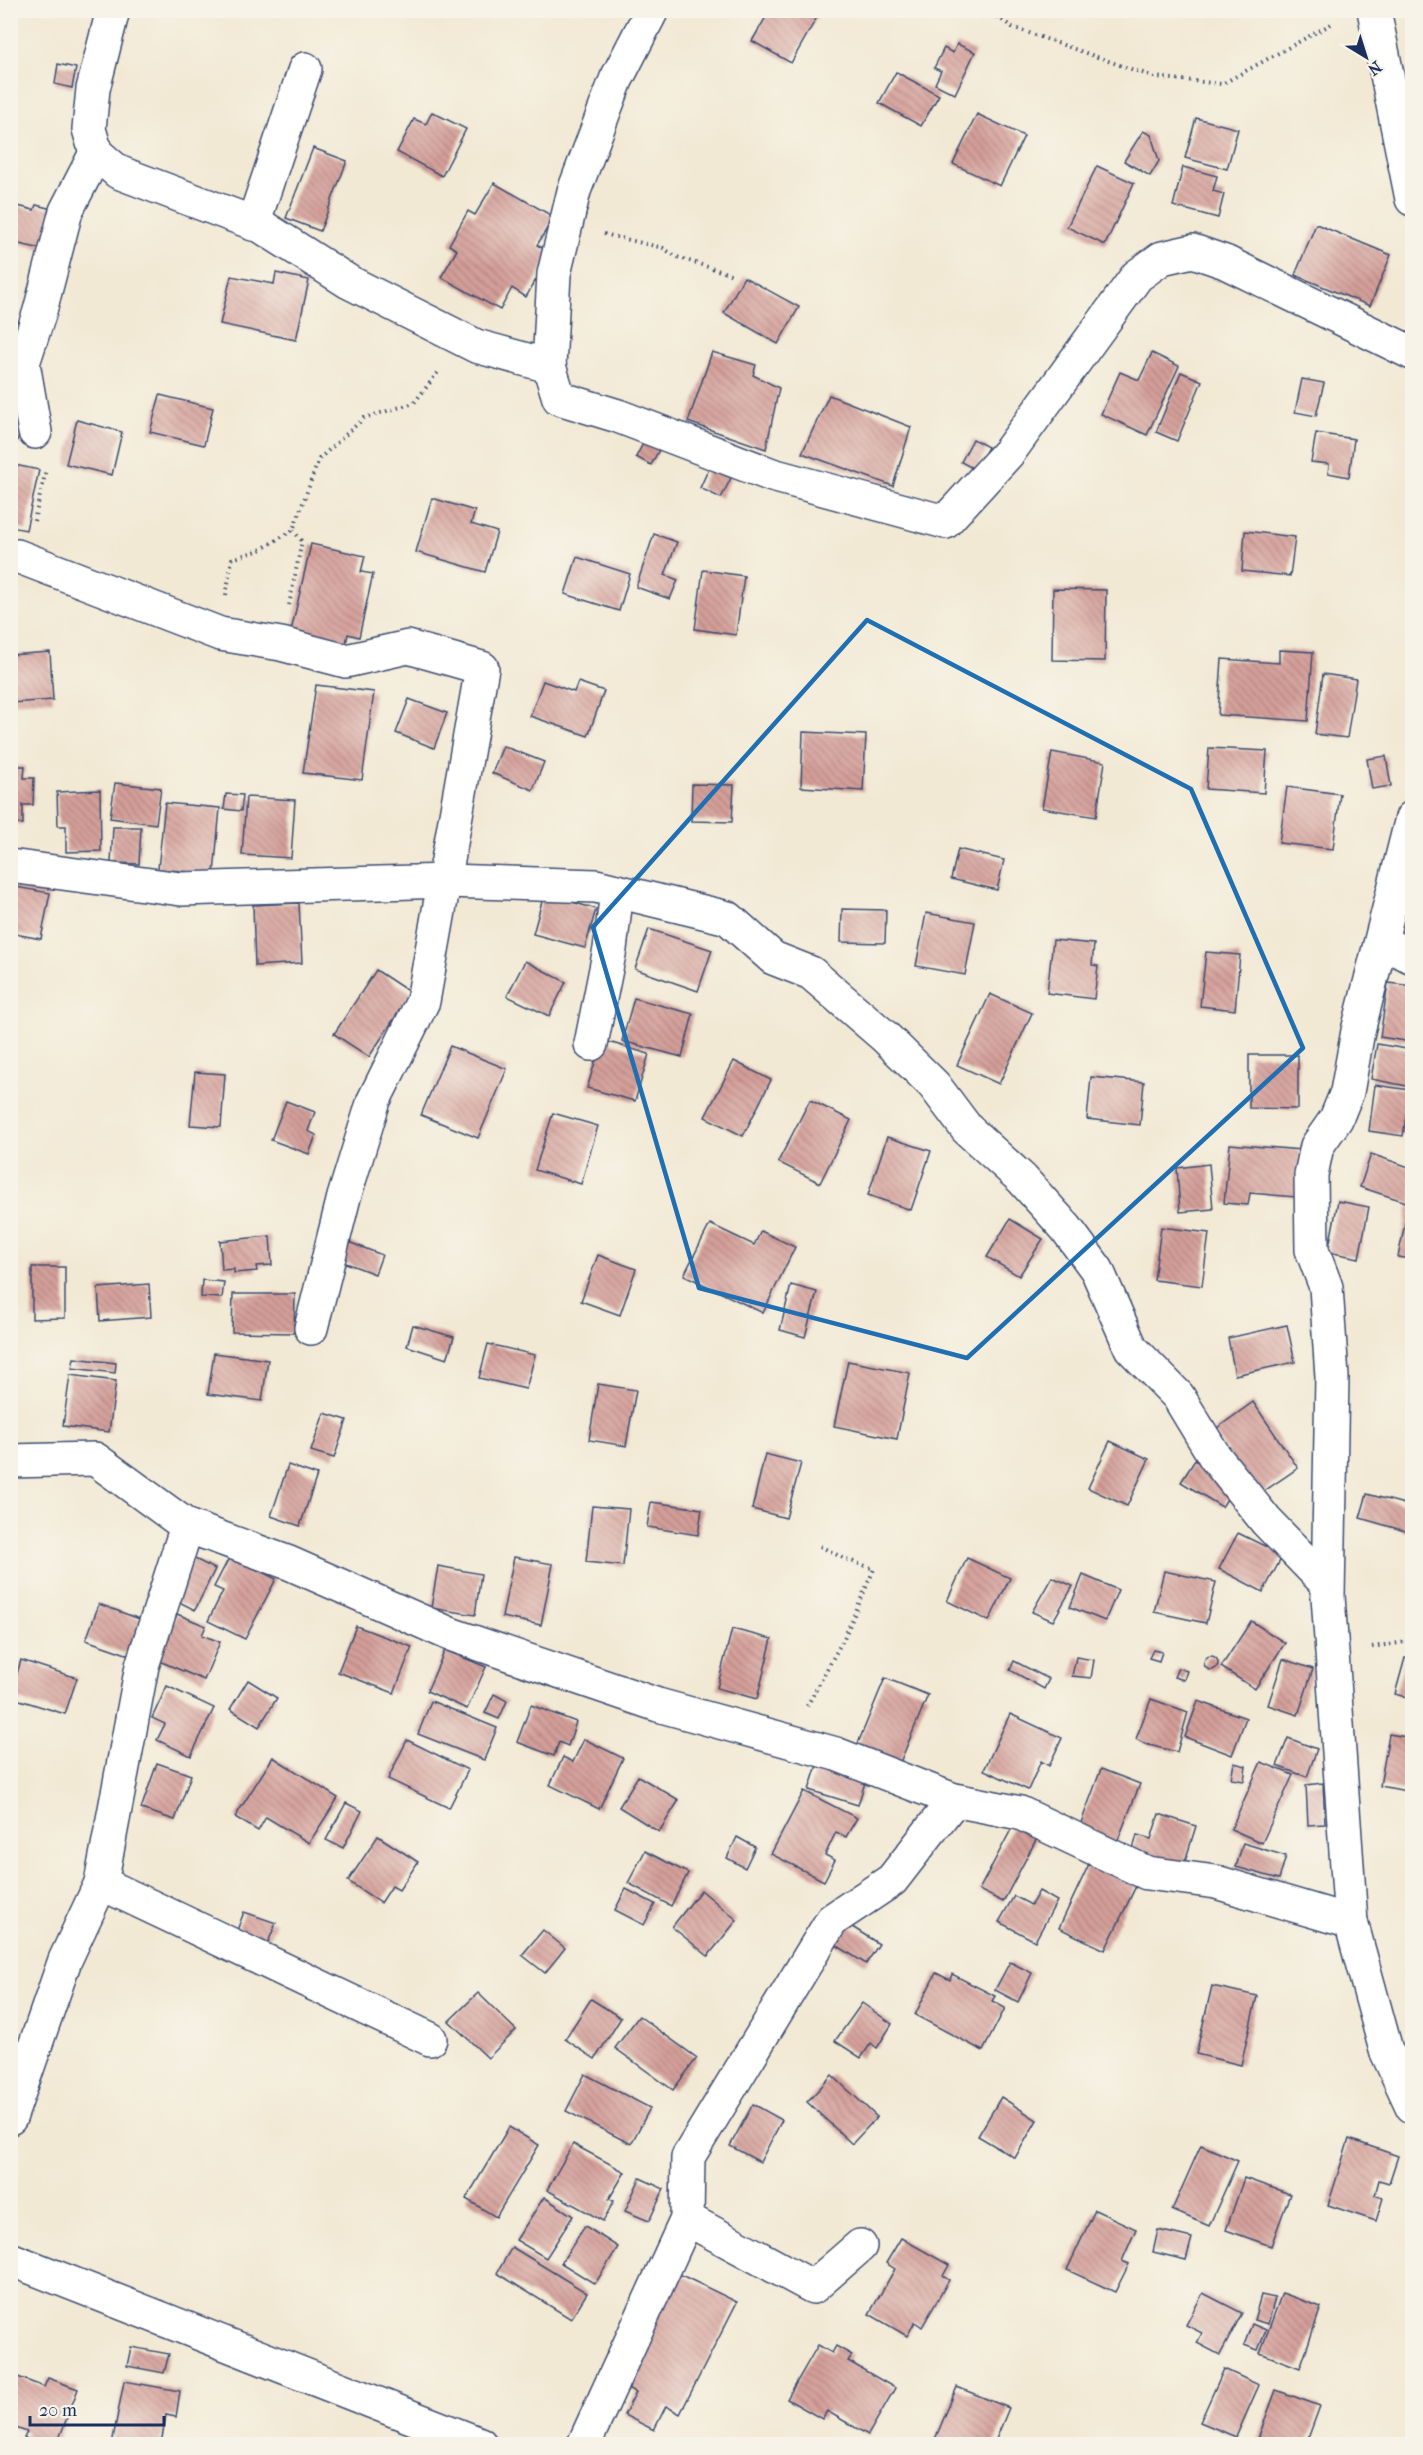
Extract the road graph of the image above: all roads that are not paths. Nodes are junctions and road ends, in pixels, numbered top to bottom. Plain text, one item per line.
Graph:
1 (113, 10) edge
2 (652, 10) edge
3 (1359, 13) edge
4 (305, 69) dead end
5 (96, 153) junction
6 (1413, 199) edge
7 (253, 224) junction
8 (1413, 354) edge
9 (549, 366) junction
10 (35, 432) road end
11 (17, 556) road end
12 (1413, 818) edge
13 (10, 866) edge
14 (447, 881) junction
15 (617, 891) junction
16 (1382, 942) junction
17 (1413, 957) edge
18 (591, 1044) dead end
19 (311, 1328) dead end
20 (10, 1461) edge
21 (187, 1526) junction
22 (1327, 1584) junction
23 (954, 1800) junction
24 (101, 1883) junction
25 (1351, 1922) junction
26 (430, 2039) dead end
27 (1413, 2106) edge
28 (10, 2118) edge
29 (687, 2218) junction
30 (861, 2246) dead end
31 (10, 2259) edge
32 (462, 2441) edge
33 (584, 2445) edge

1 - 5 street
2 - 9 street
3 - 6 street
4 - 7 street
5 - 7 street
5 - 10 street
7 - 9 street
8 - 9 street
11 - 14 street
12 - 16 street
13 - 14 street
14 - 15 street
14 - 19 street
15 - 18 street
15 - 22 street
16 - 17 street
16 - 22 street
20 - 21 street
21 - 23 street
21 - 24 street
22 - 25 street
23 - 25 street
23 - 29 street
24 - 26 street
24 - 28 street
25 - 27 street
29 - 30 street
29 - 33 street
31 - 32 street

